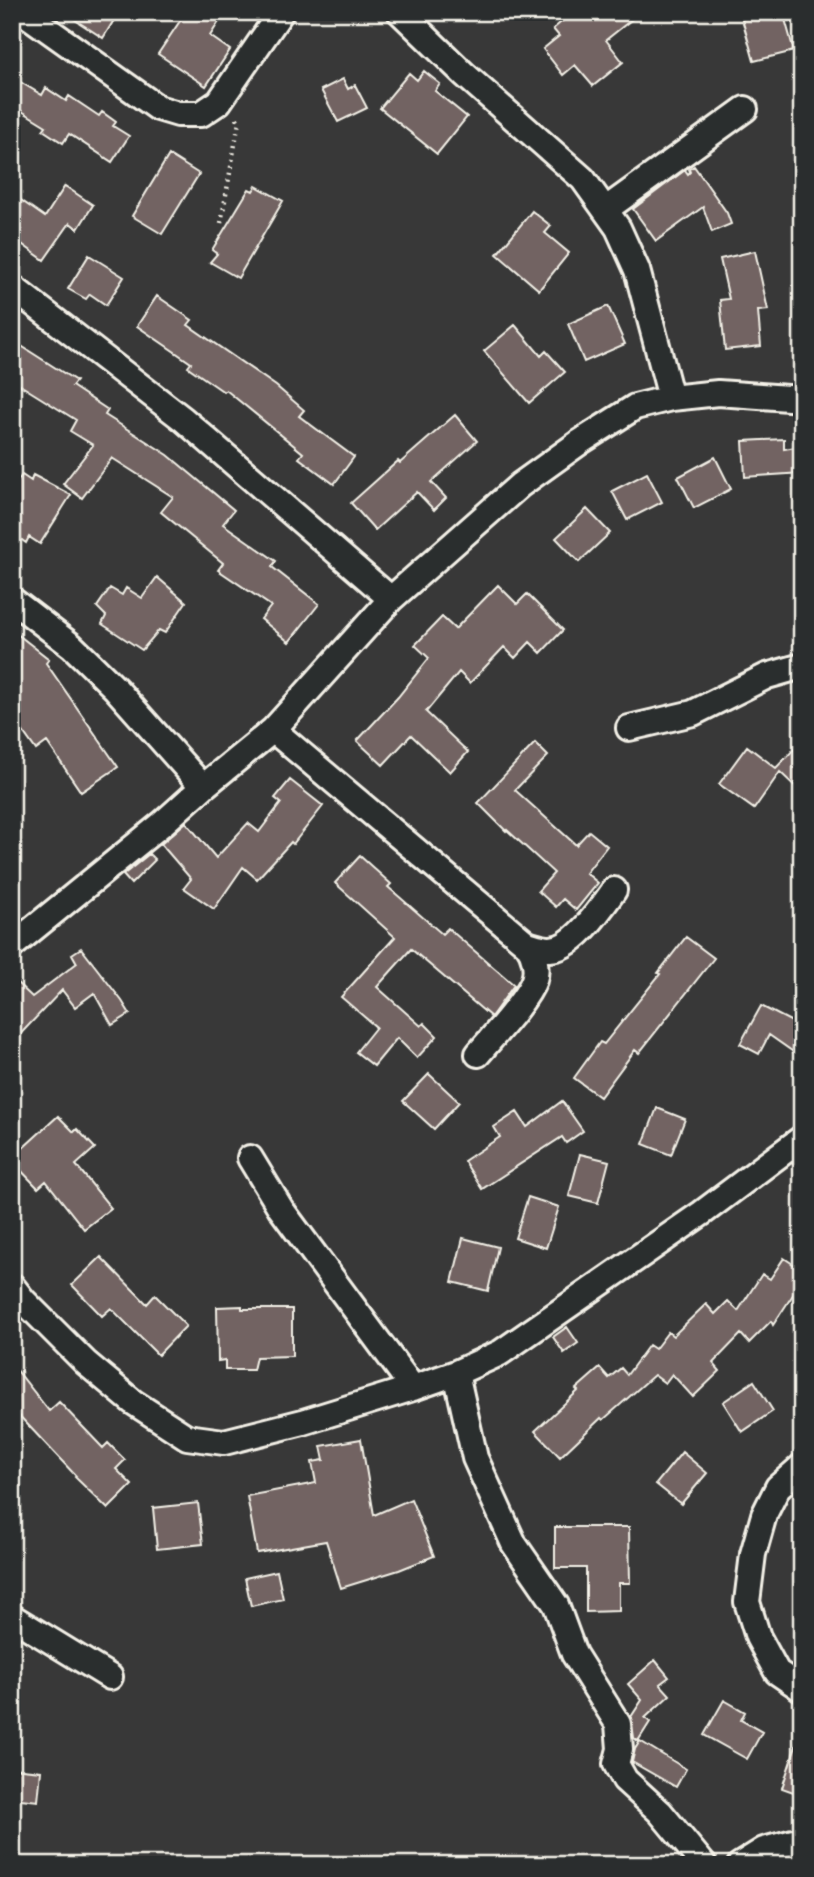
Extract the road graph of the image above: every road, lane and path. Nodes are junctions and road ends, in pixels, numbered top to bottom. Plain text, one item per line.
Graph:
1 (23, 12) edge
2 (281, 12) edge
3 (400, 12) edge
4 (223, 97) junction
5 (745, 110) dead end
6 (605, 210) junction
7 (221, 223) dead end
8 (12, 287) edge
9 (671, 398) junction
10 (802, 399) edge
11 (391, 599) junction
12 (12, 600) edge
13 (802, 666) edge
14 (629, 728) dead end
15 (273, 730) junction
16 (203, 787) junction
17 (614, 890) dead end
18 (527, 944) junction
19 (12, 946) edge
20 (478, 1054) dead end
21 (802, 1138) edge
22 (250, 1158) dead end
23 (16, 1299) edge
24 (456, 1373) junction
25 (413, 1388) junction
26 (802, 1466) edge
27 (12, 1617) edge
28 (110, 1677) dead end
29 (802, 1689) edge
30 (793, 1842) dead end
31 (704, 1865) edge
32 (740, 1865) edge

1 - 4 street
2 - 4 street
3 - 6 street
4 - 7 path
5 - 6 street
6 - 9 street
8 - 11 street
9 - 10 street
9 - 11 street
11 - 15 street
12 - 16 street
13 - 14 street
15 - 16 street
15 - 18 street
16 - 19 street
17 - 18 street
18 - 20 street
21 - 24 street
22 - 25 street
23 - 25 street
24 - 25 street
24 - 31 street
26 - 29 street
27 - 28 street
30 - 32 street

